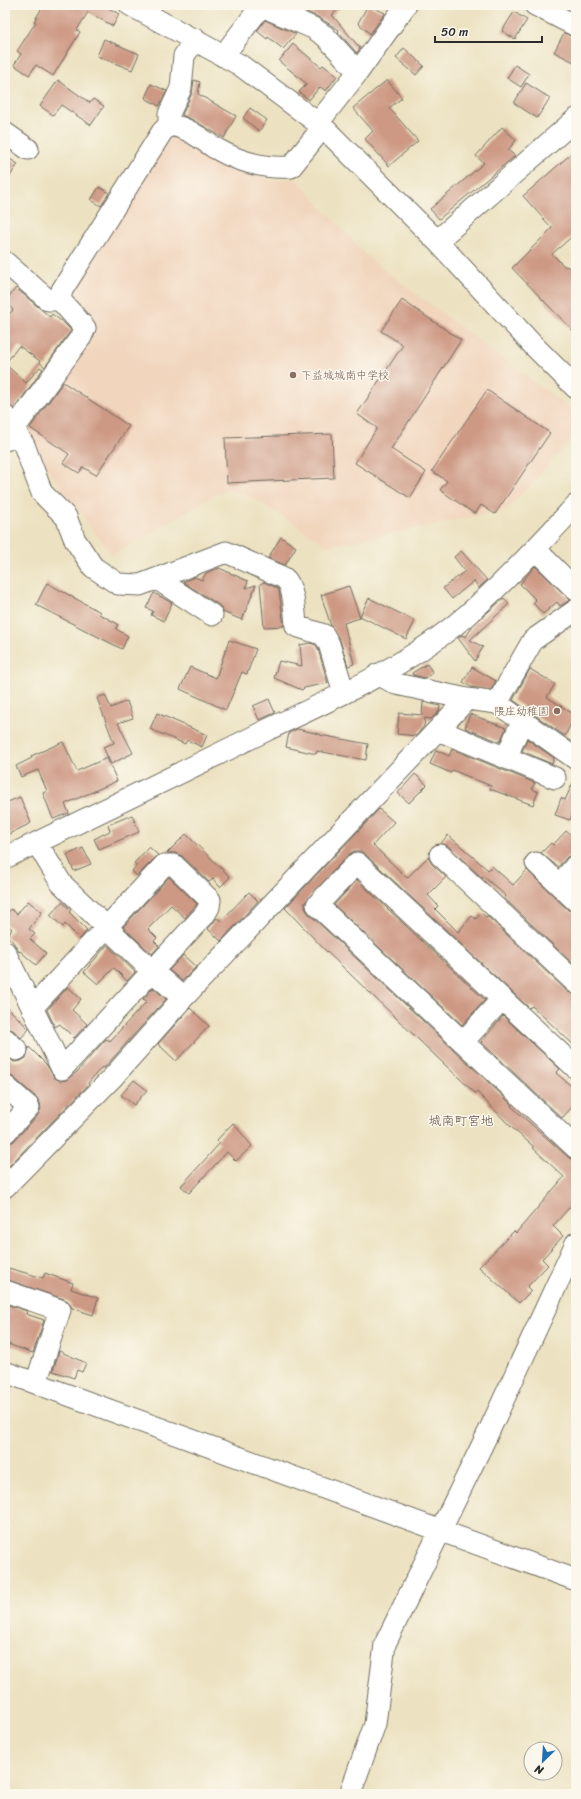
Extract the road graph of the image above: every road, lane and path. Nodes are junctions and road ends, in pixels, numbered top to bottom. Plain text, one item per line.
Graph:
1 (130, 5) edge
2 (262, 5) edge
3 (266, 5) edge
4 (406, 5) edge
5 (535, 5) edge
6 (572, 17) edge
7 (195, 39) junction
8 (223, 56) junction
9 (358, 72) junction
10 (576, 119) edge
11 (169, 125) junction
12 (321, 125) junction
13 (5, 133) edge
14 (28, 149) dead end
15 (437, 241) junction
16 (5, 262) edge
17 (60, 300) junction
18 (576, 388) edge
19 (8, 429) edge
20 (576, 505) edge
21 (535, 549) junction
22 (157, 579) junction
23 (576, 590) edge
24 (576, 610) edge
25 (212, 615) dead end
26 (378, 674) junction
27 (344, 693) junction
28 (467, 699) junction
29 (497, 703) junction
30 (522, 721) junction
31 (438, 730) junction
32 (506, 758) junction
33 (576, 760) edge
34 (554, 778) dead end
35 (37, 843) junction
36 (440, 855) dead end
37 (5, 858) edge
38 (536, 863) dead end
39 (576, 865) edge
40 (559, 885) junction
41 (576, 901) edge
42 (108, 927) junction
43 (5, 952) edge
44 (152, 971) junction
45 (576, 984) edge
46 (183, 998) junction
47 (502, 1000) junction
48 (33, 1007) junction
49 (463, 1042) junction
50 (576, 1068) edge
51 (5, 1086) edge
52 (5, 1133) edge
53 (576, 1148) edge
54 (5, 1188) edge
55 (576, 1243) edge
56 (5, 1291) edge
57 (5, 1372) edge
58 (36, 1383) junction
59 (441, 1529) junction
60 (576, 1580) edge
61 (350, 1794) edge

1 - 7 street
2 - 8 street
3 - 9 street
4 - 9 street
5 - 6 street
7 - 8 street
7 - 11 street
8 - 12 street
9 - 12 street
10 - 15 street
11 - 12 street
11 - 17 street
12 - 15 street
13 - 14 street
15 - 18 street
16 - 17 street
17 - 19 street
19 - 22 street
20 - 21 street
21 - 23 street
21 - 26 street
22 - 25 street
22 - 27 street
24 - 29 street
26 - 27 street
26 - 28 street
27 - 35 street
28 - 29 street
28 - 31 street
29 - 30 street
30 - 32 street
30 - 33 street
31 - 32 street
31 - 46 street
32 - 34 street
35 - 37 street
35 - 42 street
36 - 45 street
38 - 40 street
39 - 40 street
40 - 41 street
42 - 44 street
42 - 44 street
42 - 48 street
43 - 48 street
44 - 46 street
44 - 48 street
46 - 54 street
47 - 49 street
47 - 49 street
47 - 50 street
49 - 53 street
51 - 52 street
55 - 59 street
56 - 58 street
57 - 58 street
58 - 59 street
59 - 60 street
59 - 61 street

